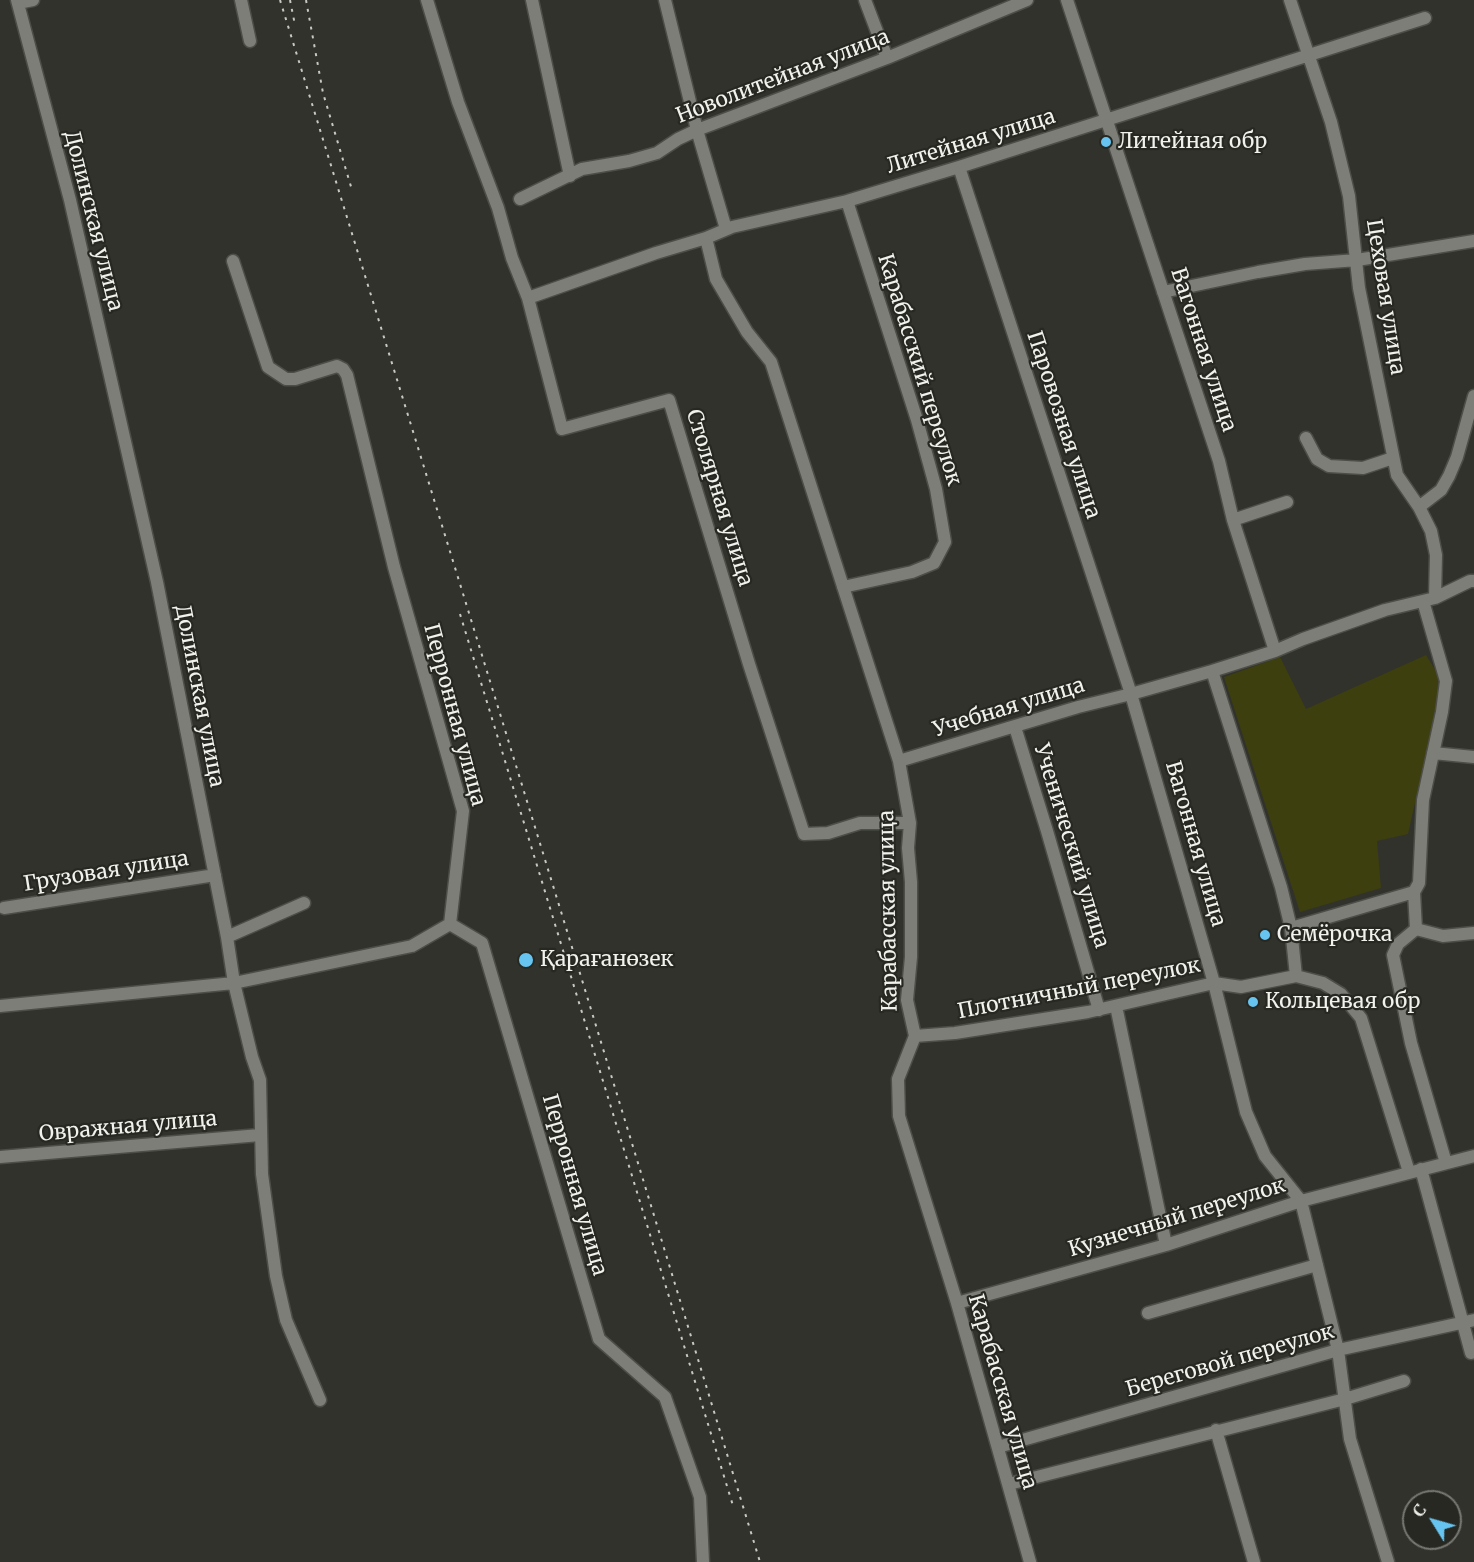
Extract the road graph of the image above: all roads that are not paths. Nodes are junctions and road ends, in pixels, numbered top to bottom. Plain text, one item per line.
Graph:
1 (33, 0) edge
2 (241, 0) edge
3 (427, 0) edge
4 (532, 0) edge
5 (665, 0) edge
6 (865, 0) edge
7 (1027, 0) edge
8 (1067, 0) edge
9 (1290, 0) edge
10 (18, 1) edge
11 (1425, 18) dead end
12 (250, 41) dead end
13 (1308, 55) junction
14 (887, 58) junction
15 (1107, 120) junction
16 (697, 130) junction
17 (959, 167) junction
18 (570, 176) junction
19 (520, 199) dead end
20 (848, 201) junction
21 (726, 229) junction
22 (706, 238) junction
23 (1474, 241) edge
24 (1357, 260) junction
25 (233, 261) dead end
26 (1163, 292) junction
27 (528, 298) junction
28 (1474, 396) edge
29 (1306, 438) dead end
30 (1393, 458) junction
31 (1287, 502) dead end
32 (1419, 507) junction
33 (1233, 520) junction
34 (1474, 581) edge
35 (843, 587) junction
36 (1429, 599) junction
37 (1275, 651) junction
38 (1212, 671) junction
39 (1131, 694) junction
40 (1015, 727) junction
41 (1433, 753) junction
42 (1474, 757) edge
43 (899, 761) junction
44 (910, 823) junction
45 (214, 874) junction
46 (1414, 892) junction
47 (304, 903) dead end
48 (4, 908) dead end
49 (450, 924) junction
50 (1291, 928) junction
51 (1416, 929) junction
52 (1474, 933) edge
53 (227, 937) junction
54 (1296, 976) junction
55 (234, 982) junction
56 (1214, 983) junction
57 (0, 1006) edge
58 (1116, 1006) junction
59 (1099, 1010) junction
60 (915, 1036) junction
61 (260, 1135) junction
62 (1474, 1156) edge
63 (0, 1157) edge
64 (1446, 1162) junction
65 (1415, 1170) junction
66 (1301, 1201) junction
67 (1166, 1245) junction
68 (1317, 1265) junction
69 (957, 1303) junction
70 (1148, 1313) dead end
71 (1469, 1322) edge
72 (1338, 1350) junction
73 (1471, 1353) dead end
74 (1404, 1381) dead end
75 (1345, 1399) junction
76 (320, 1400) dead end
77 (1216, 1430) junction
78 (998, 1447) junction
79 (1009, 1484) junction
80 (703, 1562) edge
81 (1030, 1562) edge
82 (1254, 1562) edge
83 (1388, 1562) edge

1 - 10 street
2 - 12 street
3 - 27 street, Столярная улица
4 - 18 street
5 - 16 street
6 - 14 street
7 - 14 street, Новолитейная улица
8 - 15 street, Вагонная улица
9 - 13 street, Цеховая улица
10 - 45 street, Долинская улица
11 - 13 street, Литейная улица
13 - 15 street, Литейная улица
13 - 24 street, Цеховая улица
14 - 16 street, Новолитейная улица
15 - 17 street, Литейная улица
15 - 26 street, Вагонная улица
16 - 18 street, Новолитейная улица
16 - 21 street
17 - 20 street, Литейная улица
17 - 39 street, Паровозная улица
18 - 19 street, Новолитейная улица
20 - 21 street, Литейная улица
20 - 35 street, Карабасский переулок
21 - 22 street, Литейная улица
22 - 27 street, Литейная улица
22 - 35 street, Карабасская улица
23 - 24 street
24 - 26 street
24 - 30 street, Цеховая улица
25 - 49 street, Перронная улица
26 - 33 street, Вагонная улица
27 - 44 street, Столярная улица
28 - 32 street
29 - 30 street
30 - 32 street, Цеховая улица
31 - 33 street
32 - 36 street, Цеховая улица
33 - 37 street, Вагонная улица
34 - 36 street
35 - 43 street, Карабасская улица
36 - 37 street
36 - 41 street, Цеховая улица
37 - 38 street
38 - 39 street
38 - 50 street
39 - 40 street, Учебная улица
39 - 56 street, Вагонная улица
40 - 43 street, Учебная улица
40 - 59 street, Ученический улица
41 - 42 street
41 - 46 street, Цеховая улица
43 - 44 street, Карабасская улица
44 - 60 street, Карабасская улица
45 - 48 street, Грузовая улица
45 - 53 street, Долинская улица
46 - 50 street
46 - 51 street
47 - 53 street
49 - 55 street
49 - 80 street, Перронная улица
50 - 54 street
51 - 52 street
51 - 64 street
53 - 55 street, Долинская улица
54 - 56 street, Плотничный переулок
54 - 65 street
55 - 57 street
55 - 61 street, Долинская улица
56 - 58 street, Плотничный переулок
56 - 66 street
58 - 59 street, Плотничный переулок
58 - 67 street
59 - 60 street, Плотничный переулок
60 - 69 street, Карабасская улица
61 - 63 street, Овражная улица
61 - 76 street, Долинская улица
62 - 64 street, Кузнечный переулок
64 - 65 street, Кузнечный переулок
65 - 66 street, Кузнечный переулок
65 - 71 street
66 - 67 street, Кузнечный переулок
66 - 68 street
67 - 69 street, Кузнечный переулок
68 - 70 street
68 - 72 street
69 - 78 street, Карабасская улица
71 - 72 street, Береговой переулок
71 - 73 street
72 - 75 street
72 - 78 street, Береговой переулок
74 - 75 street
75 - 77 street
75 - 83 street
77 - 79 street
77 - 82 street
78 - 79 street, Карабасская улица
79 - 81 street, Карабасская улица

